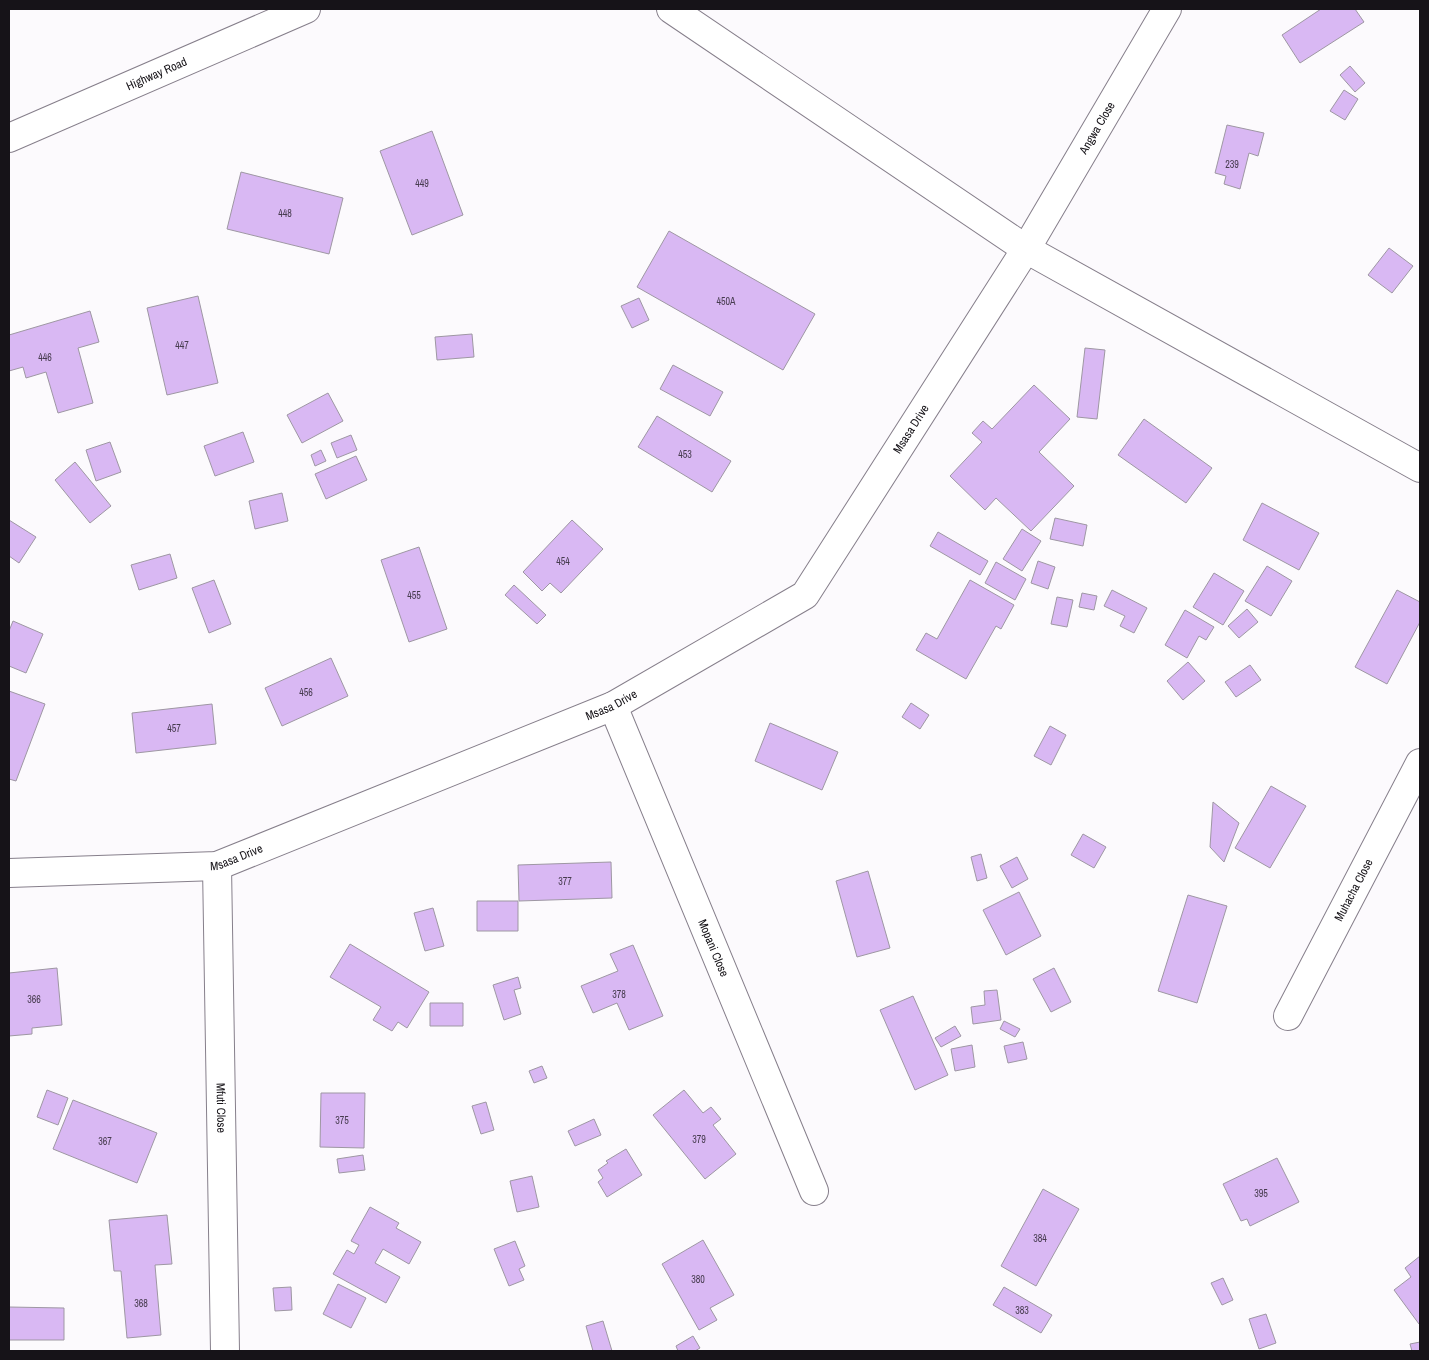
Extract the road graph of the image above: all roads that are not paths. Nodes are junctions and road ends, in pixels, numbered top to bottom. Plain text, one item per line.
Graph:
1 (306, 9) edge
2 (671, 9) edge
3 (1167, 9) edge
4 (9, 138) edge
5 (1026, 248) junction
6 (1420, 468) edge
7 (613, 706) junction
8 (1420, 763) edge
9 (217, 866) junction
10 (9, 873) edge
11 (1288, 1016) dead end
12 (814, 1191) dead end
13 (225, 1351) edge

1 - 4 street, Highway Road
2 - 5 street
3 - 5 street, Angwa Close
5 - 6 street
5 - 7 street, Msasa Drive
7 - 9 street, Msasa Drive
7 - 12 street, Mopani Close
8 - 11 street, Muhacha Close
9 - 10 street, Msasa Drive
9 - 13 street, Mfuti Close

